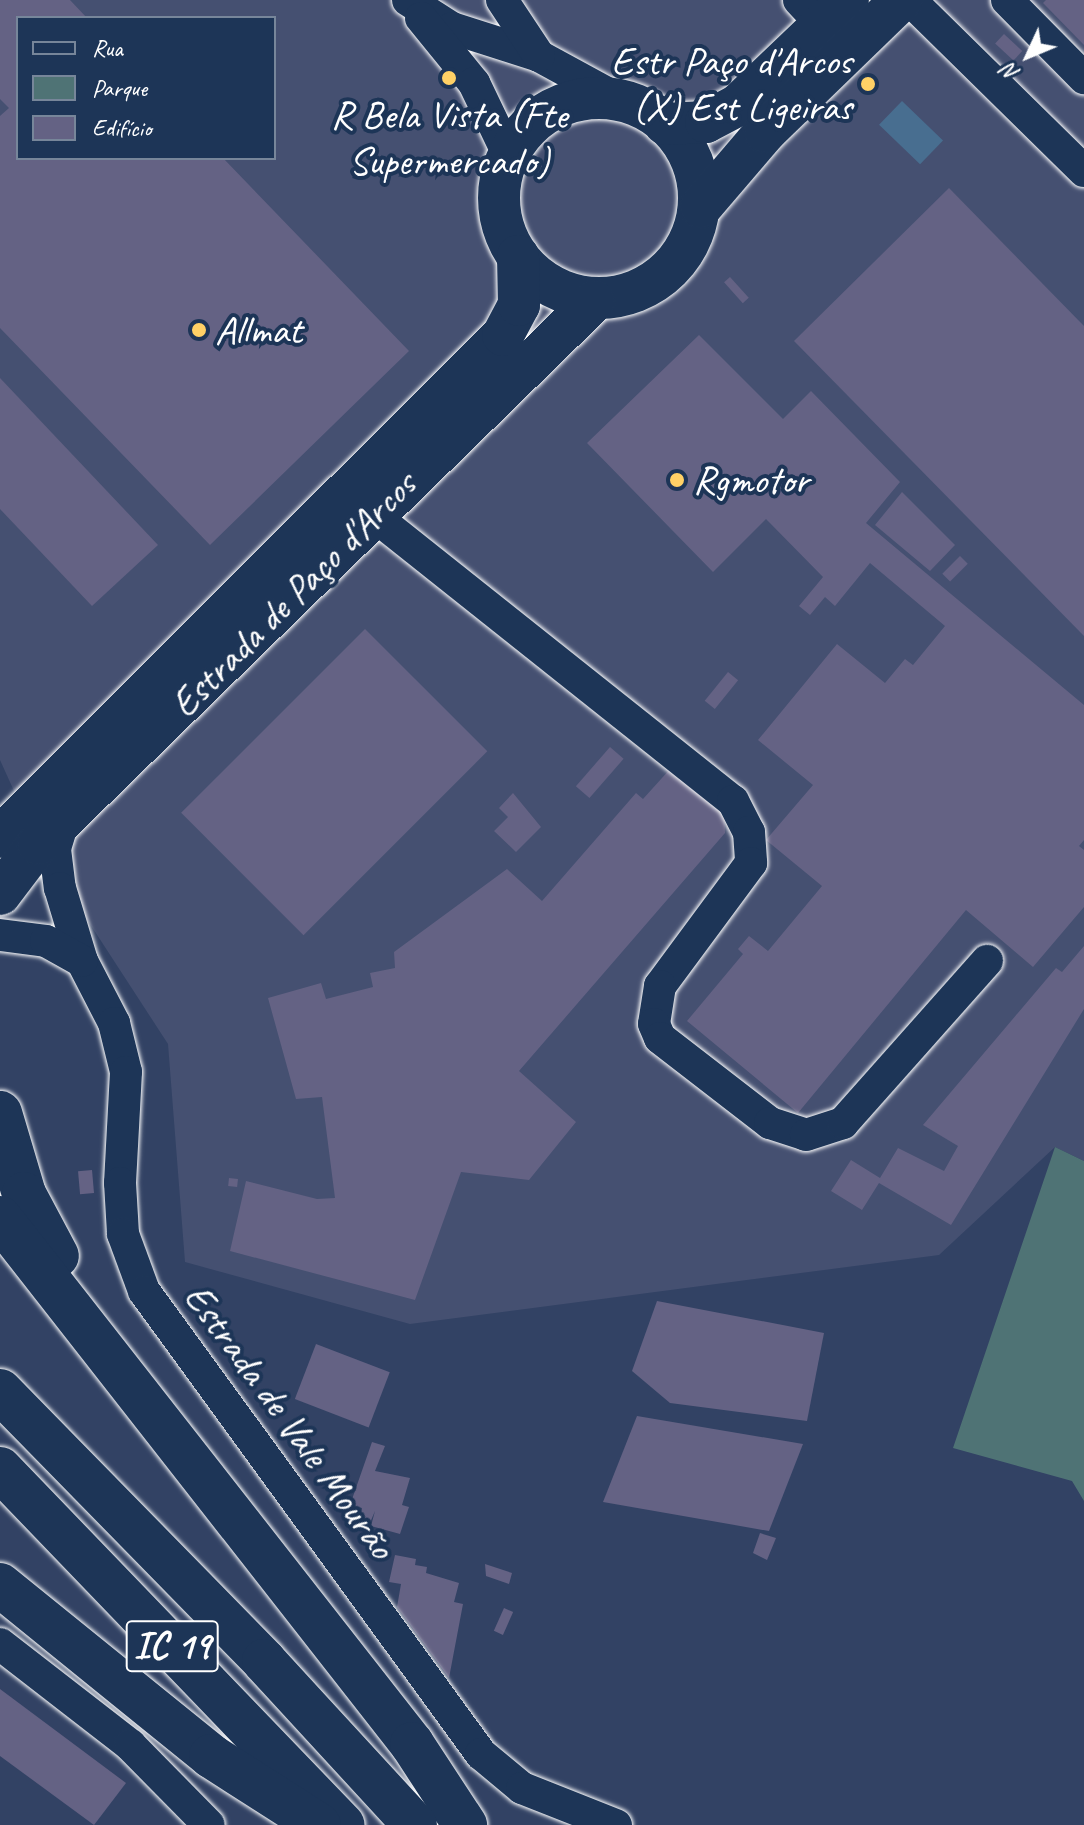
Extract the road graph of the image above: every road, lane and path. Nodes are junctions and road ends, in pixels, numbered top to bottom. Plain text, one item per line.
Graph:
1 (407, 0) edge
2 (502, 0) edge
3 (901, 0) edge
4 (910, 0) edge
5 (1007, 0) edge
6 (823, 8) edge
7 (539, 56) junction
8 (1084, 78) edge
9 (647, 115) junction
10 (508, 154) junction
11 (1084, 171) edge
12 (701, 207) junction
13 (518, 256) junction
14 (594, 301) junction
15 (373, 515) junction
16 (64, 819) junction
17 (0, 837) edge
18 (0, 894) edge
19 (0, 935) edge
20 (82, 961) junction
21 (987, 961) dead end
22 (0, 1113) edge
23 (0, 1218) edge
24 (0, 1391) edge
25 (0, 1469) edge
26 (197, 1474) junction
27 (0, 1585) edge
28 (0, 1644) edge
29 (193, 1818) edge
30 (319, 1825) edge
31 (342, 1825) edge
32 (415, 1825) edge
33 (465, 1825) edge
34 (616, 1825) edge

1 - 7 street
1 - 10 street
2 - 7 street
3 - 12 main road
4 - 11 street
5 - 8 street
6 - 9 main road, Estrada de Paço d'Arcos
7 - 9 street
9 - 10 main road, Estrada de Paço d'Arcos
9 - 12 main road
10 - 13 main road, Estrada de Paço d'Arcos
12 - 14 main road
13 - 14 main road, Estrada de Paço d'Arcos
13 - 17 main road, Estrada de Paço d'Arcos
14 - 15 main road, Estrada de Paço d'Arcos
15 - 16 main road, Estrada de Paço d'Arcos
15 - 21 street
16 - 18 main road, Estrada de Paço d'Arcos
16 - 20 street, Estrada de Vale Mourão
19 - 20 street
20 - 34 street, Estrada de Vale Mourão
22 - 26 highway
23 - 26 highway
24 - 32 highway, IC 19
25 - 31 highway, IC 19
26 - 33 highway
27 - 30 highway
28 - 29 street

